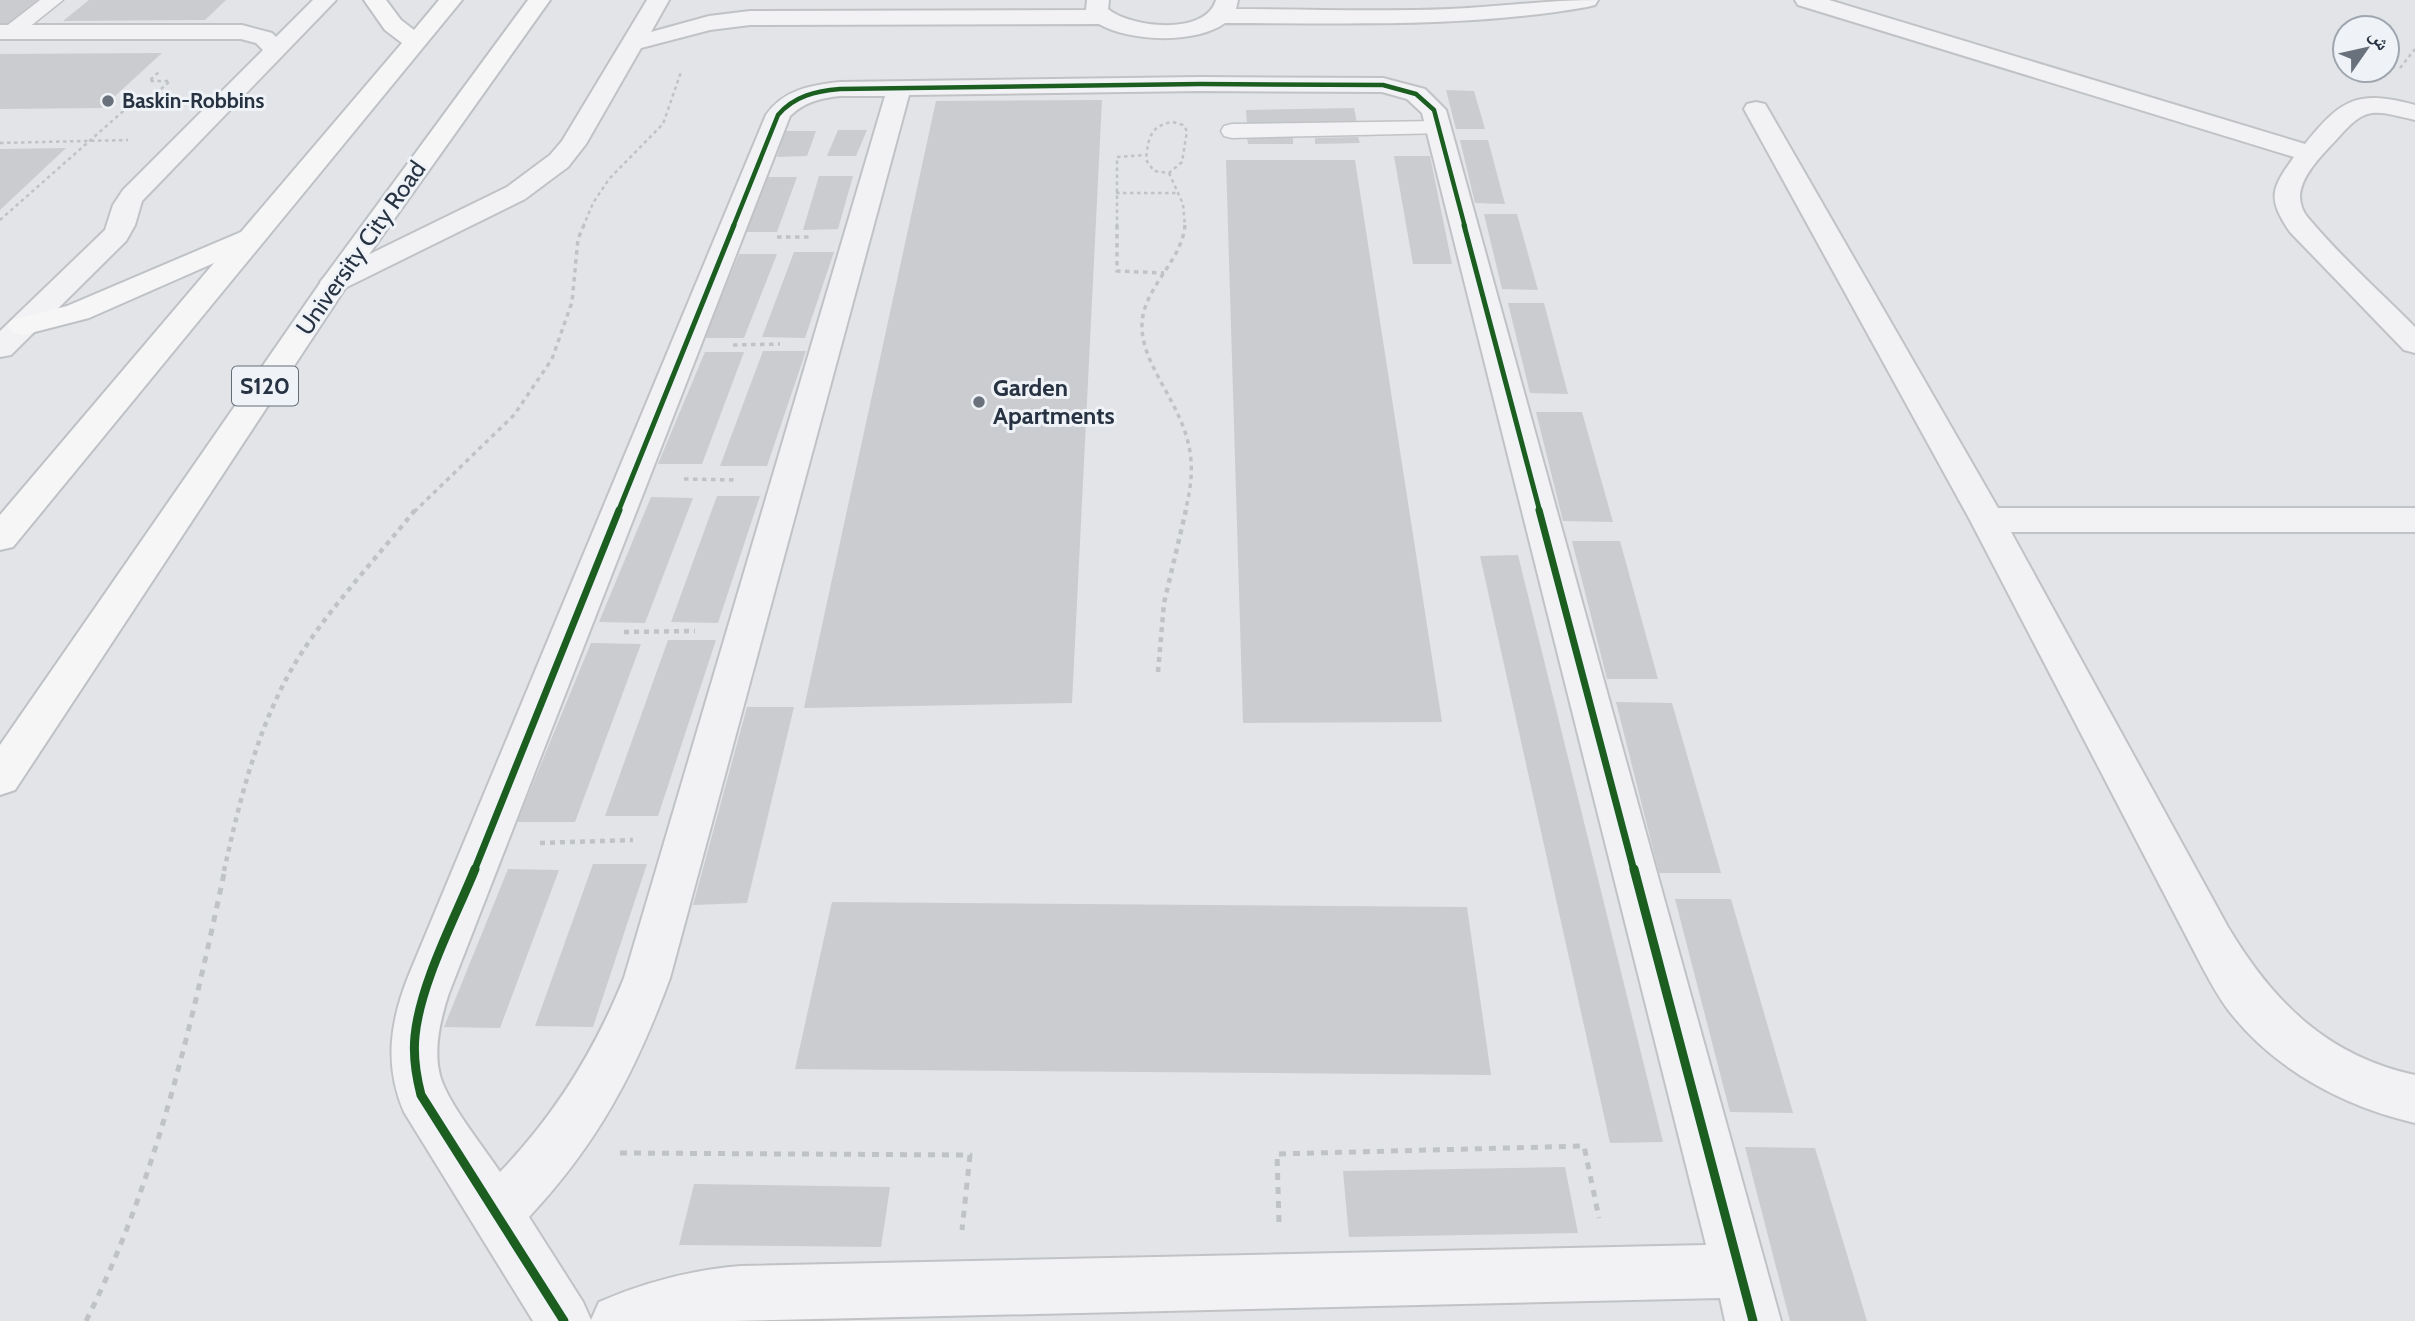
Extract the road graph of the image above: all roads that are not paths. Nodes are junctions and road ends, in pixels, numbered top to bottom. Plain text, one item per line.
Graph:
1 (53, 0) edge
2 (375, 0) edge
3 (451, 0) edge
4 (539, 0) edge
5 (658, 0) edge
6 (1587, 0) edge
7 (1806, 0) edge
8 (320, 5) edge
9 (815, 8) edge
10 (1224, 8) edge
11 (1434, 8) edge
12 (1903, 8) dead end
13 (1101, 9) edge
14 (1883, 23) junction
15 (1198, 27) junction
16 (215, 31) junction
17 (5, 32) edge
18 (416, 43) junction
19 (634, 43) junction
20 (275, 49) junction
21 (1123, 57) junction
22 (1199, 67) junction
23 (899, 88) junction
24 (1756, 109) dead end
25 (2415, 113) edge
26 (1439, 128) junction
27 (1232, 131) dead end
28 (2312, 154) junction
29 (255, 236) junction
30 (335, 282) junction
31 (12, 330) edge
32 (2415, 345) edge
33 (0, 348) edge
34 (1987, 520) junction
35 (2415, 520) edge
36 (0, 538) edge
37 (0, 778) edge
38 (2415, 1099) edge
39 (496, 1214) junction
40 (1741, 1271) junction
41 (564, 1321) edge
42 (618, 1321) edge
43 (1753, 1321) edge

1 - 17 lane
2 - 18 main road
3 - 18 main road
4 - 30 main road, University City Road / S120
5 - 19 street
6 - 11 street
7 - 14 street
8 - 16 street
8 - 20 street
9 - 13 street
9 - 19 street
10 - 11 street
10 - 15 street
12 - 14 street
13 - 21 street
14 - 28 street
15 - 21 street
15 - 22 street
16 - 17 street
16 - 20 street
18 - 29 main road
19 - 30 street
20 - 31 street
21 - 22 street
21 - 23 street
22 - 26 street
23 - 39 street
23 - 39 street
24 - 34 street
25 - 28 street
26 - 27 lane
26 - 40 street
28 - 32 street
29 - 31 main road
29 - 36 main road
30 - 37 main road, University City Road / S120
31 - 33 street
34 - 35 street
34 - 38 street
39 - 41 street
40 - 42 street
40 - 43 street

